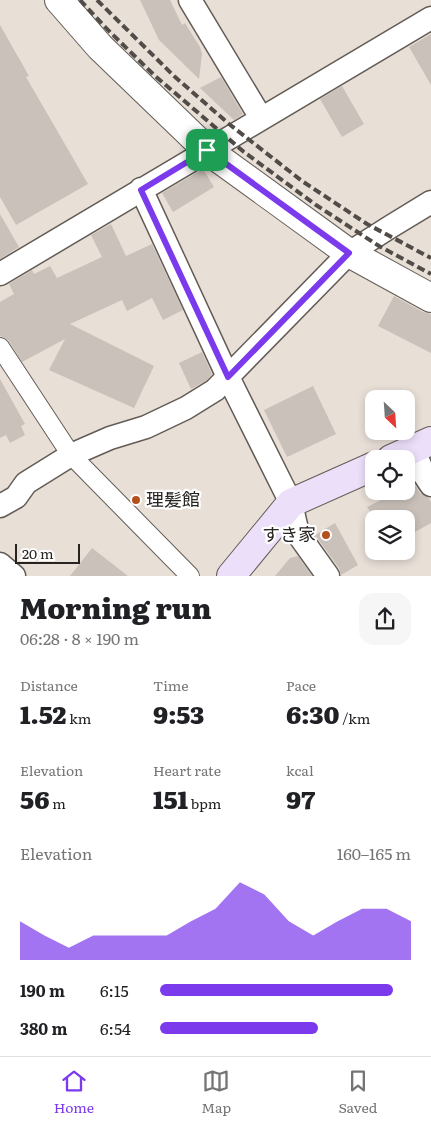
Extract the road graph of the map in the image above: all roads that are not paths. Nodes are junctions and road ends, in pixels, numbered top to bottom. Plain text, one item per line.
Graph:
1 (59, 0) edge
2 (190, 0) edge
3 (431, 18) edge
4 (261, 118) junction
5 (207, 150) junction
6 (141, 190) junction
7 (431, 202) edge
8 (349, 253) junction
9 (0, 274) edge
10 (431, 298) edge
11 (0, 346) edge
12 (228, 377) junction
13 (71, 455) junction
14 (415, 456) edge
15 (365, 470) edge
16 (431, 485) edge
17 (291, 503) junction
18 (0, 506) edge
19 (0, 564) edge
20 (14, 576) edge
21 (190, 576) edge
22 (231, 576) edge
23 (328, 576) edge

1 - 5 street
2 - 4 street
3 - 4 street
4 - 5 street
5 - 6 street
5 - 8 street
6 - 9 street
6 - 12 street
7 - 8 street
8 - 10 street
8 - 12 street
11 - 13 street
12 - 13 street
12 - 17 street
13 - 18 street
13 - 21 street
14 - 16 street
15 - 17 main road
17 - 22 main road
17 - 23 street
19 - 20 street

